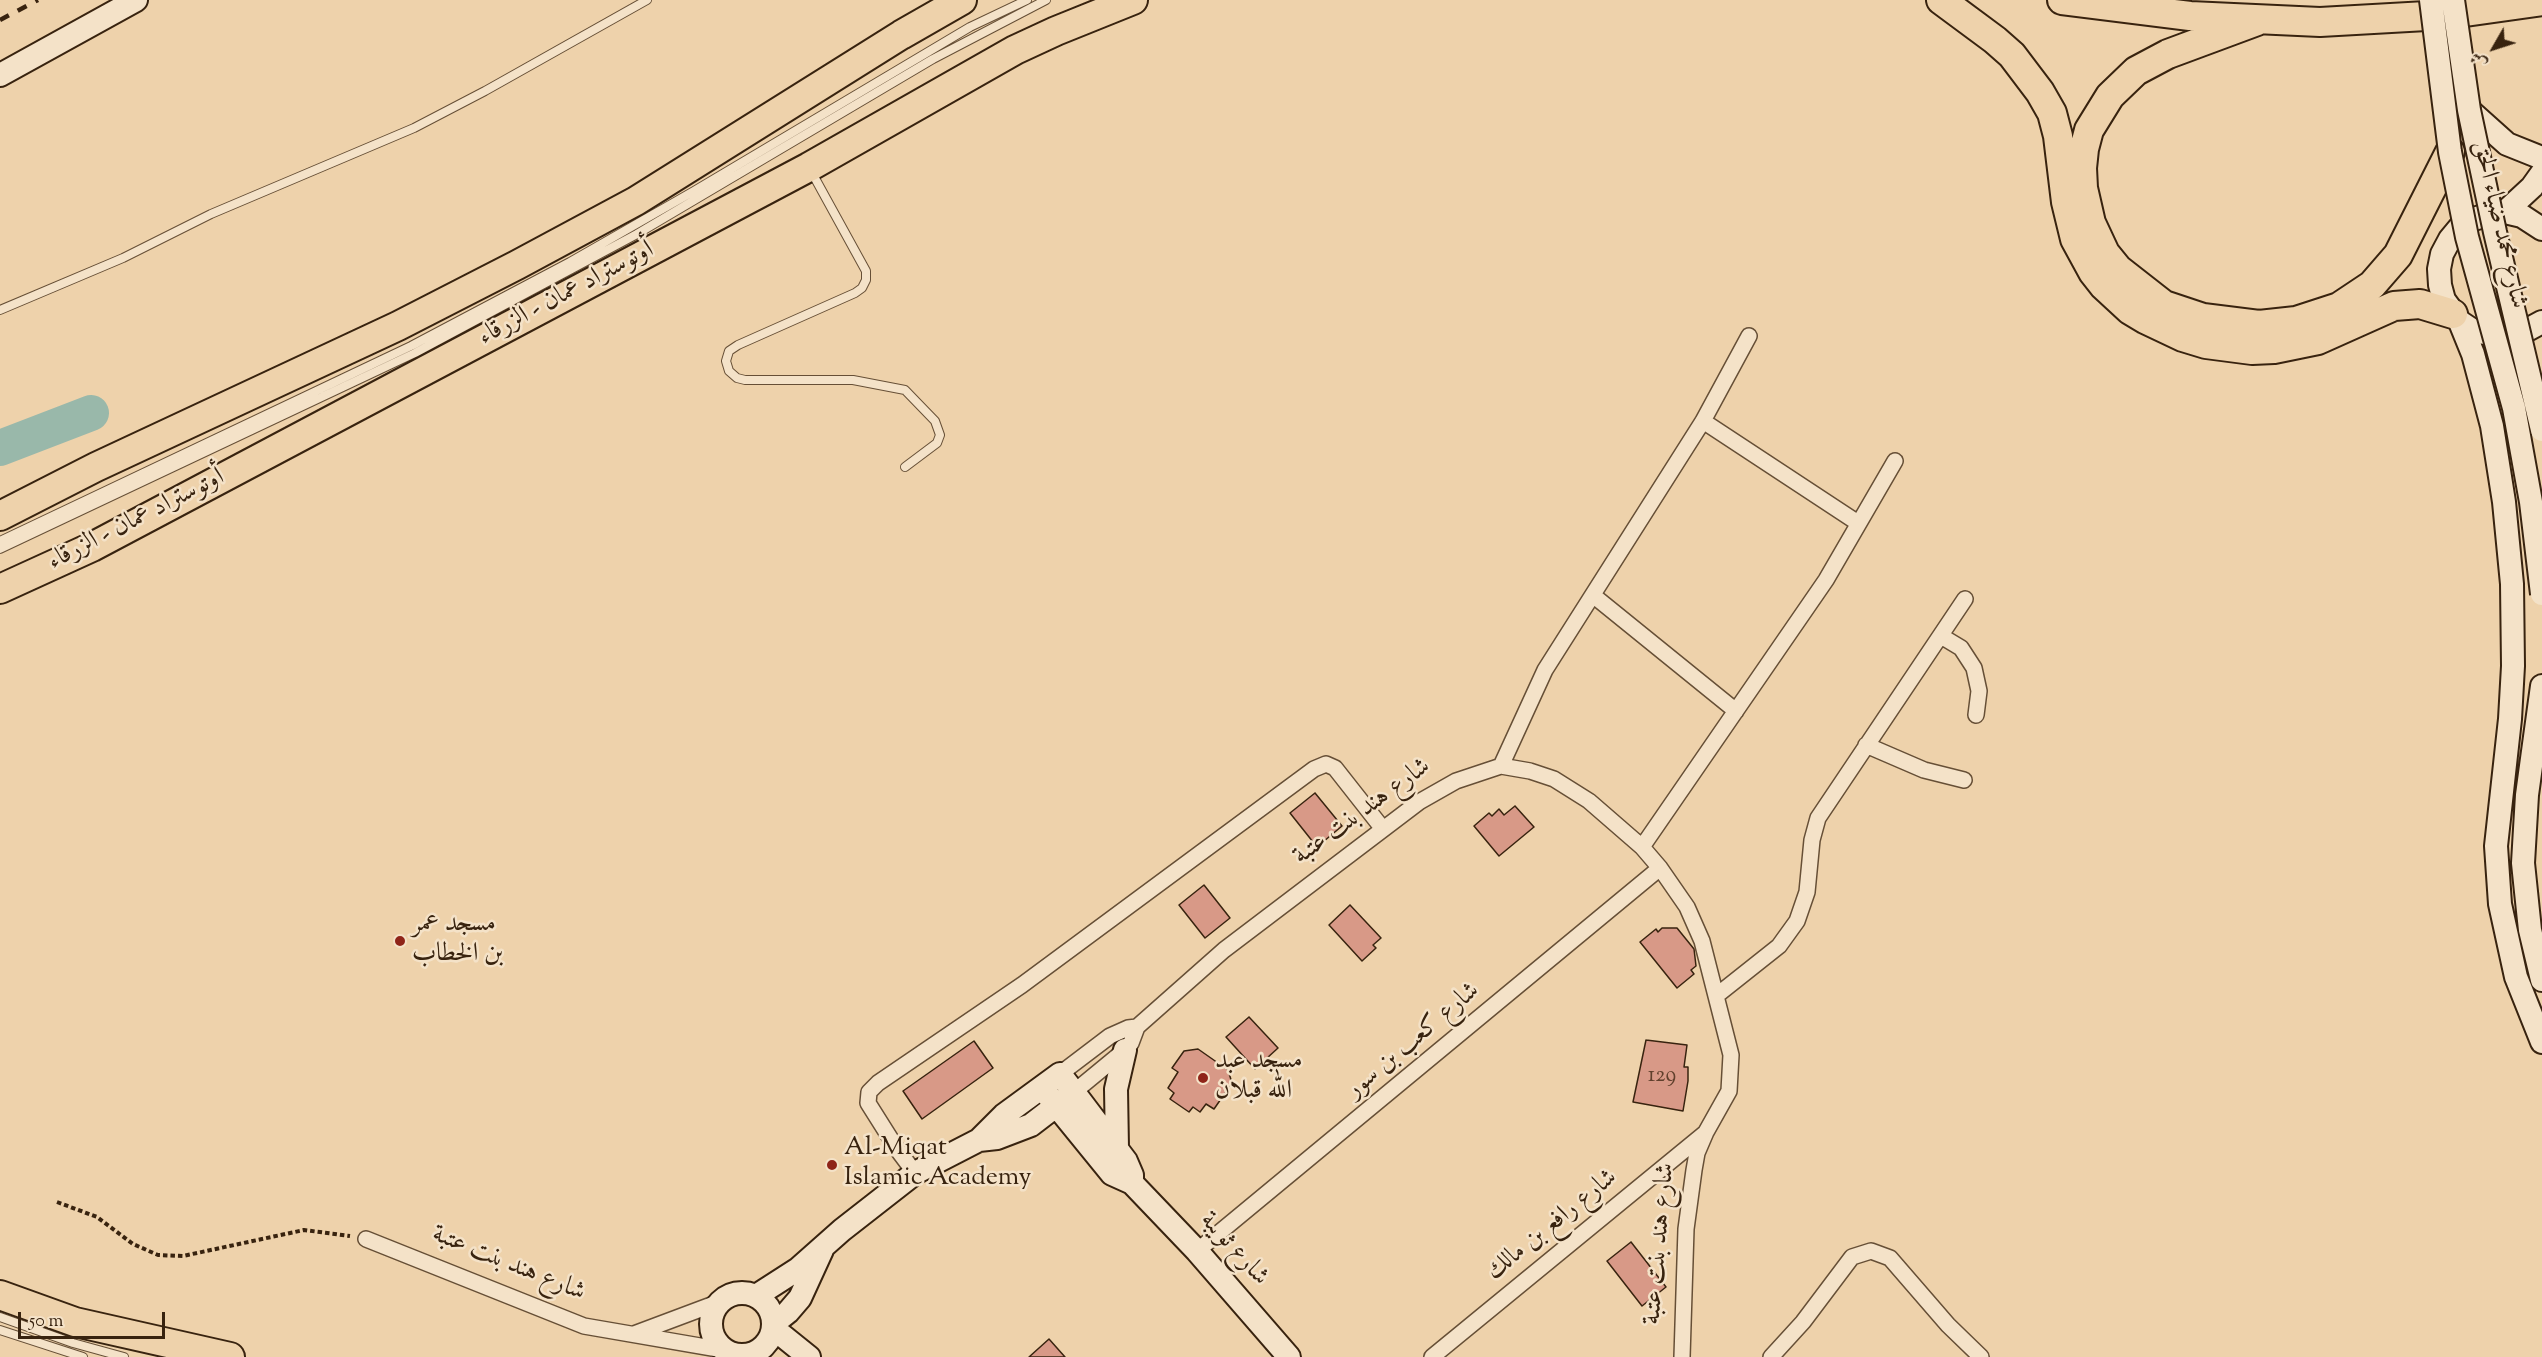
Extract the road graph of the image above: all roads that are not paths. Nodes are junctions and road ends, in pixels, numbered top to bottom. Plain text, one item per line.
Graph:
1 (136, 0) edge
2 (647, 0) edge
3 (962, 0) edge
4 (1027, 0) edge
5 (1046, 0) edge
6 (1133, 0) edge
7 (1941, 0) edge
8 (2062, 0) edge
9 (2431, 0) edge
10 (2453, 0) edge
11 (2542, 1) edge
12 (2257, 21) junction
13 (0, 75) edge
14 (2469, 110) junction
15 (2450, 153) junction
16 (2542, 158) edge
17 (809, 167) junction
18 (2542, 173) edge
19 (2505, 212) junction
20 (2542, 228) edge
21 (0, 310) edge
22 (2456, 318) junction
23 (2542, 322) edge
24 (1749, 336) dead end
25 (1703, 421) junction
26 (2542, 430) edge
27 (1894, 461) dead end
28 (905, 467) dead end
29 (0, 516) edge
30 (1858, 523) junction
31 (0, 541) edge
32 (92, 547) junction
33 (0, 549) edge
34 (0, 589) edge
35 (2542, 594) edge
36 (1594, 596) junction
37 (1965, 599) dead end
38 (2542, 603) edge
39 (0, 610) edge
40 (1941, 636) junction
41 (2542, 686) edge
42 (1736, 711) junction
43 (1976, 715) dead end
44 (1866, 745) junction
45 (1501, 766) junction
46 (1964, 780) dead end
47 (1383, 829) junction
48 (1642, 847) junction
49 (1660, 868) junction
50 (2542, 980) edge
51 (1716, 996) junction
52 (1137, 1027) junction
53 (2542, 1042) edge
54 (1125, 1050) junction
55 (1058, 1090) junction
56 (1706, 1132) junction
57 (1117, 1148) junction
58 (915, 1173) junction
59 (1132, 1183) junction
60 (366, 1239) road end
61 (822, 1249) junction
62 (1197, 1251) junction
63 (0, 1295) edge
64 (756, 1296) junction
65 (722, 1300) junction
66 (0, 1317) edge
67 (773, 1326) junction
68 (0, 1330) edge
69 (632, 1335) junction
70 (729, 1352) junction
71 (758, 1355) edge
72 (83, 1357) edge
73 (124, 1357) edge
74 (230, 1357) edge
75 (809, 1357) edge
76 (1288, 1357) edge
77 (1432, 1357) edge
78 (1682, 1357) edge
79 (1771, 1357) edge
80 (1981, 1357) edge

1 - 13 main road
2 - 21 lane
3 - 29 highway, أوتوستراد عمان - الزرقاء
4 - 31 lane
5 - 33 lane
6 - 17 highway, أوتوستراد عمان - الزرقاء
7 - 22 highway
8 - 12 highway
9 - 15 main road, شارع محمد ضياء الحق, bridge
10 - 14 main road, شارع محمد ضياء الحق, bridge
11 - 12 highway
12 - 15 highway
14 - 16 main road
14 - 26 main road, شارع محمد ضياء الحق, bridge
15 - 35 main road, شارع محمد ضياء الحق, bridge
17 - 28 lane
17 - 32 highway, أوتوستراد عمان - الزرقاء
18 - 19 main road
19 - 20 main road
19 - 22 main road
22 - 23 main road
22 - 53 main road
24 - 25 street
25 - 30 street
25 - 36 street
27 - 30 street
30 - 42 street
32 - 34 highway, أوتوستراد عمان - الزرقاء
32 - 39 highway
35 - 38 main road, شارع محمد ضياء الحق
36 - 42 street
36 - 45 street
37 - 40 street
40 - 43 street
40 - 44 street
41 - 50 main road
42 - 48 street
44 - 46 street
44 - 51 street
45 - 47 street, شارع هند بنت عتبة
45 - 48 street, شارع هند بنت عتبة
47 - 52 street, شارع هند بنت عتبة
47 - 58 street
48 - 49 street, شارع هند بنت عتبة
49 - 51 street, شارع هند بنت عتبة
49 - 62 street, شارع كعب بن سور
51 - 56 street, شارع هند بنت عتبة
52 - 54 street, شارع هند بنت عتبة
52 - 55 street, شارع هند بنت عتبة
54 - 55 street, شارع هند بنت عتبة
54 - 57 main road
55 - 57 main road, شارع ثويبة
55 - 58 main road, شارع هند بنت عتبة
55 - 59 main road, شارع ثويبة
56 - 77 street, شارع رافع بن مالك
56 - 78 street, شارع هند بنت عتبة
57 - 59 main road, شارع ثويبة
58 - 61 main road, شارع هند بنت عتبة
59 - 62 main road, شارع ثويبة
60 - 69 street, شارع هند بنت عتبة
61 - 64 main road, شارع هند بنت عتبة
61 - 67 main road, شارع هند بنت عتبة
62 - 76 main road, شارع ثويبة
63 - 74 highway
64 - 65 main road
64 - 67 main road
65 - 69 street
65 - 70 main road
66 - 73 lane
67 - 71 main road
67 - 75 main road
68 - 72 lane
69 - 70 street, شارع هند بنت عتبة
70 - 71 main road
79 - 80 street

